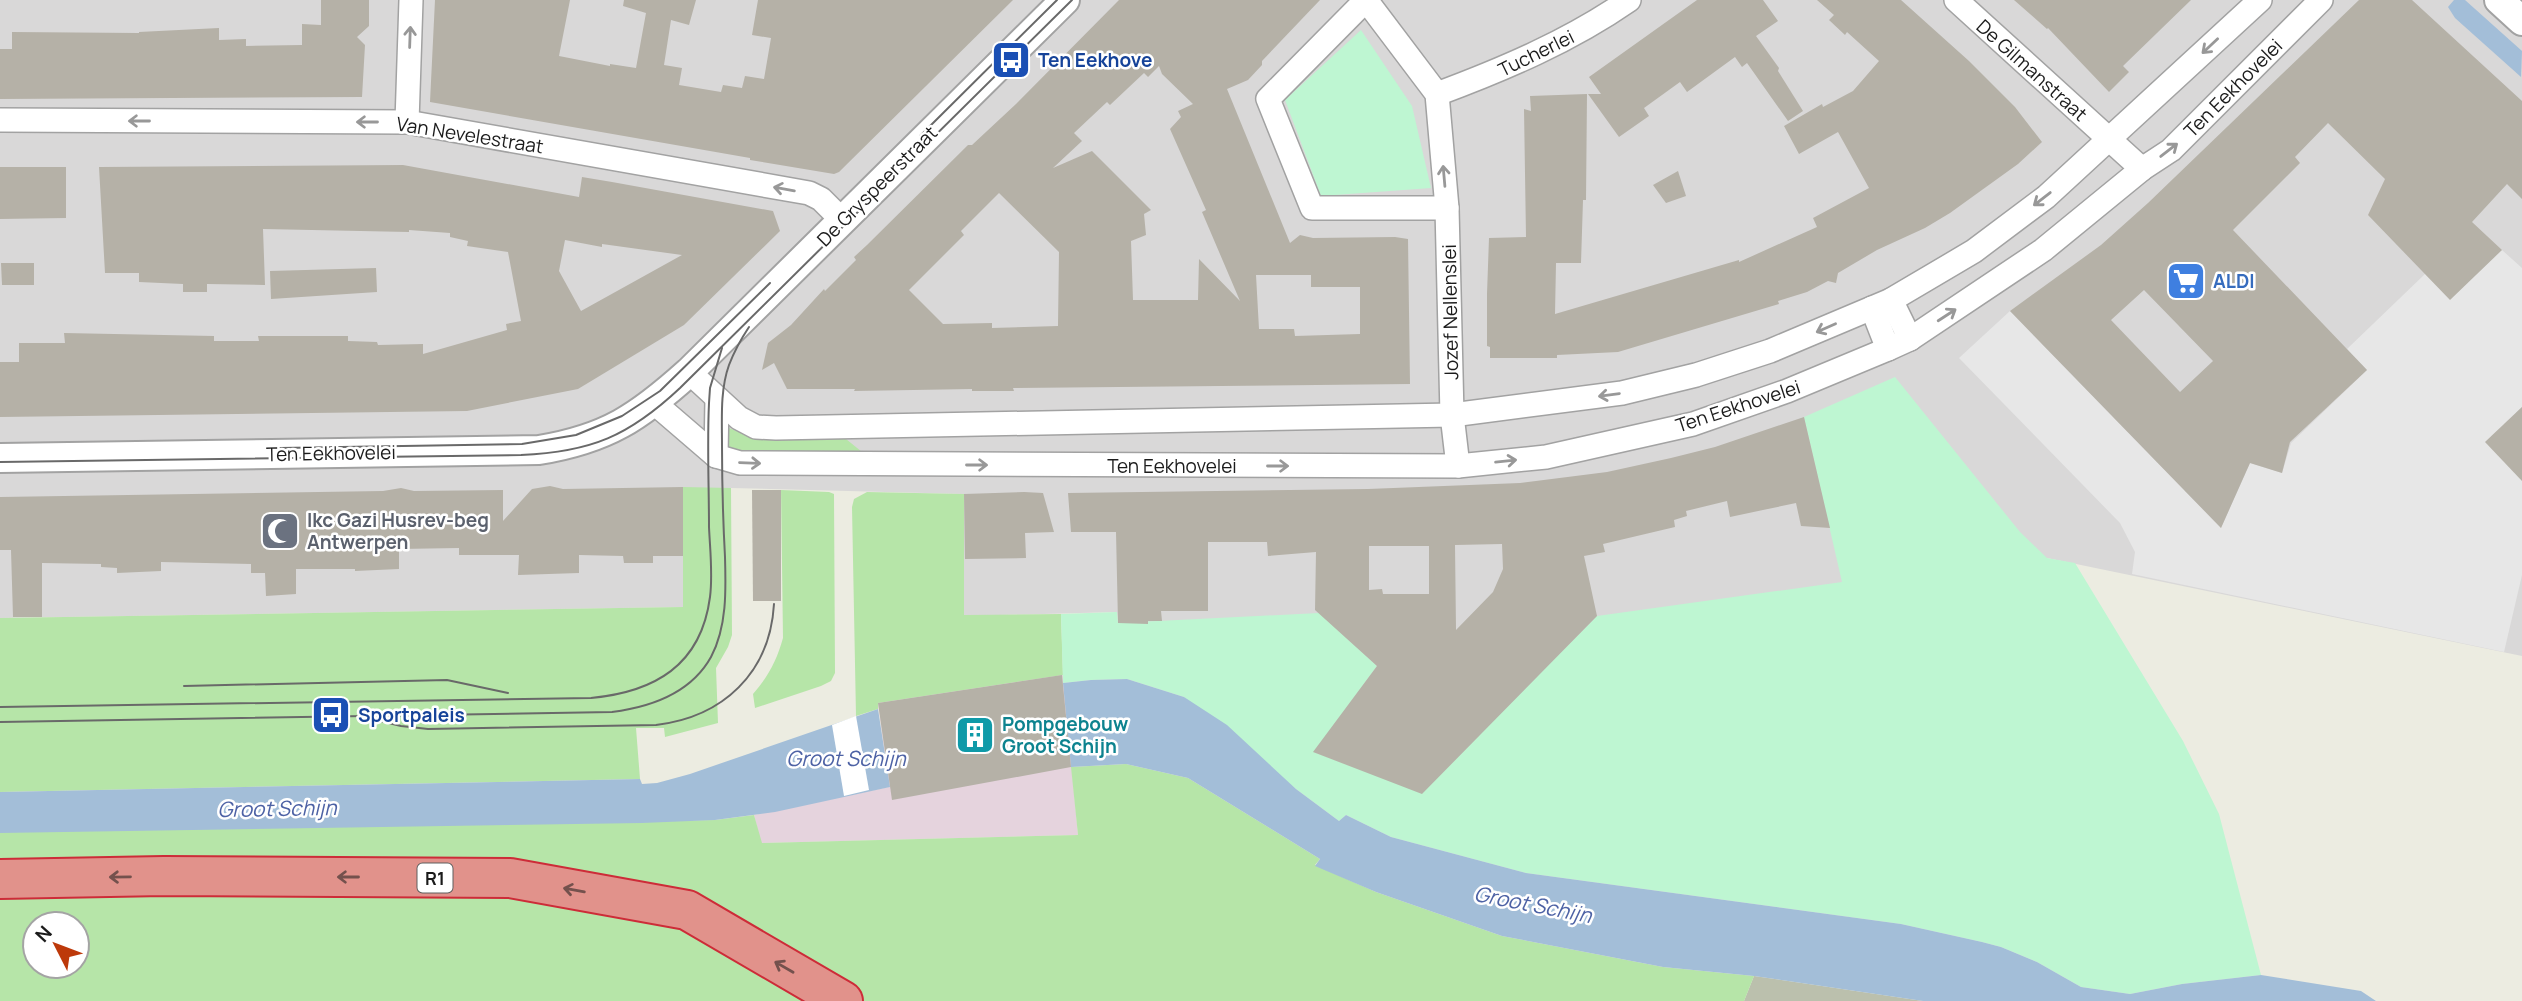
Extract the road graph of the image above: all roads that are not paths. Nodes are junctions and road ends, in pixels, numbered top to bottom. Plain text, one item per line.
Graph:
1 (411, 0) edge
2 (1065, 0) edge
3 (1366, 0) edge
4 (1629, 0) edge
5 (1956, 0) edge
6 (2260, 0) edge
7 (2499, 0) edge
8 (2320, 1) edge
9 (2522, 21) edge
10 (1437, 94) junction
11 (0, 120) edge
12 (407, 122) junction
13 (2109, 139) junction
14 (2142, 169) junction
15 (1447, 208) junction
16 (842, 220) junction
17 (1882, 304) junction
18 (1910, 339) junction
19 (1888, 349) junction
20 (689, 372) junction
21 (717, 399) junction
22 (652, 404) junction
23 (1452, 415) junction
24 (886, 426) junction
25 (716, 456) junction
26 (0, 457) edge
27 (887, 464) junction
28 (1458, 466) junction
29 (0, 879) edge
30 (844, 1001) edge

12 -> 1 street
2 - 16 street, De Gryspeerstraat
3 - 10 street
3 - 15 street
4 - 10 street, Tucherlei
5 - 13 street, De Gilmanstraat
6 -> 13 street
7 - 9 street
14 -> 8 street, Ten Eekhovelei
15 -> 10 street, Jozef Nellenslei
12 -> 11 street, Van Nevelestraat
16 -> 12 street, Van Nevelestraat
13 - 14 street
13 -> 17 street
18 -> 14 street, Ten Eekhovelei
15 - 23 street, Jozef Nellenslei
16 - 20 street, De Gryspeerstraat
17 - 18 street
17 - 19 street
17 -> 23 street
18 - 19 street, Ten Eekhovelei
28 -> 19 street, Ten Eekhovelei
20 - 21 street
20 - 22 street, Ten Eekhovelei
21 - 24 street
21 - 25 street
22 - 25 street, Ten Eekhovelei
22 - 26 street, Ten Eekhovelei
23 - 24 street
23 - 28 street
24 - 27 street
25 -> 27 street, Ten Eekhovelei
27 -> 28 street, Ten Eekhovelei
30 -> 29 highway, R1

